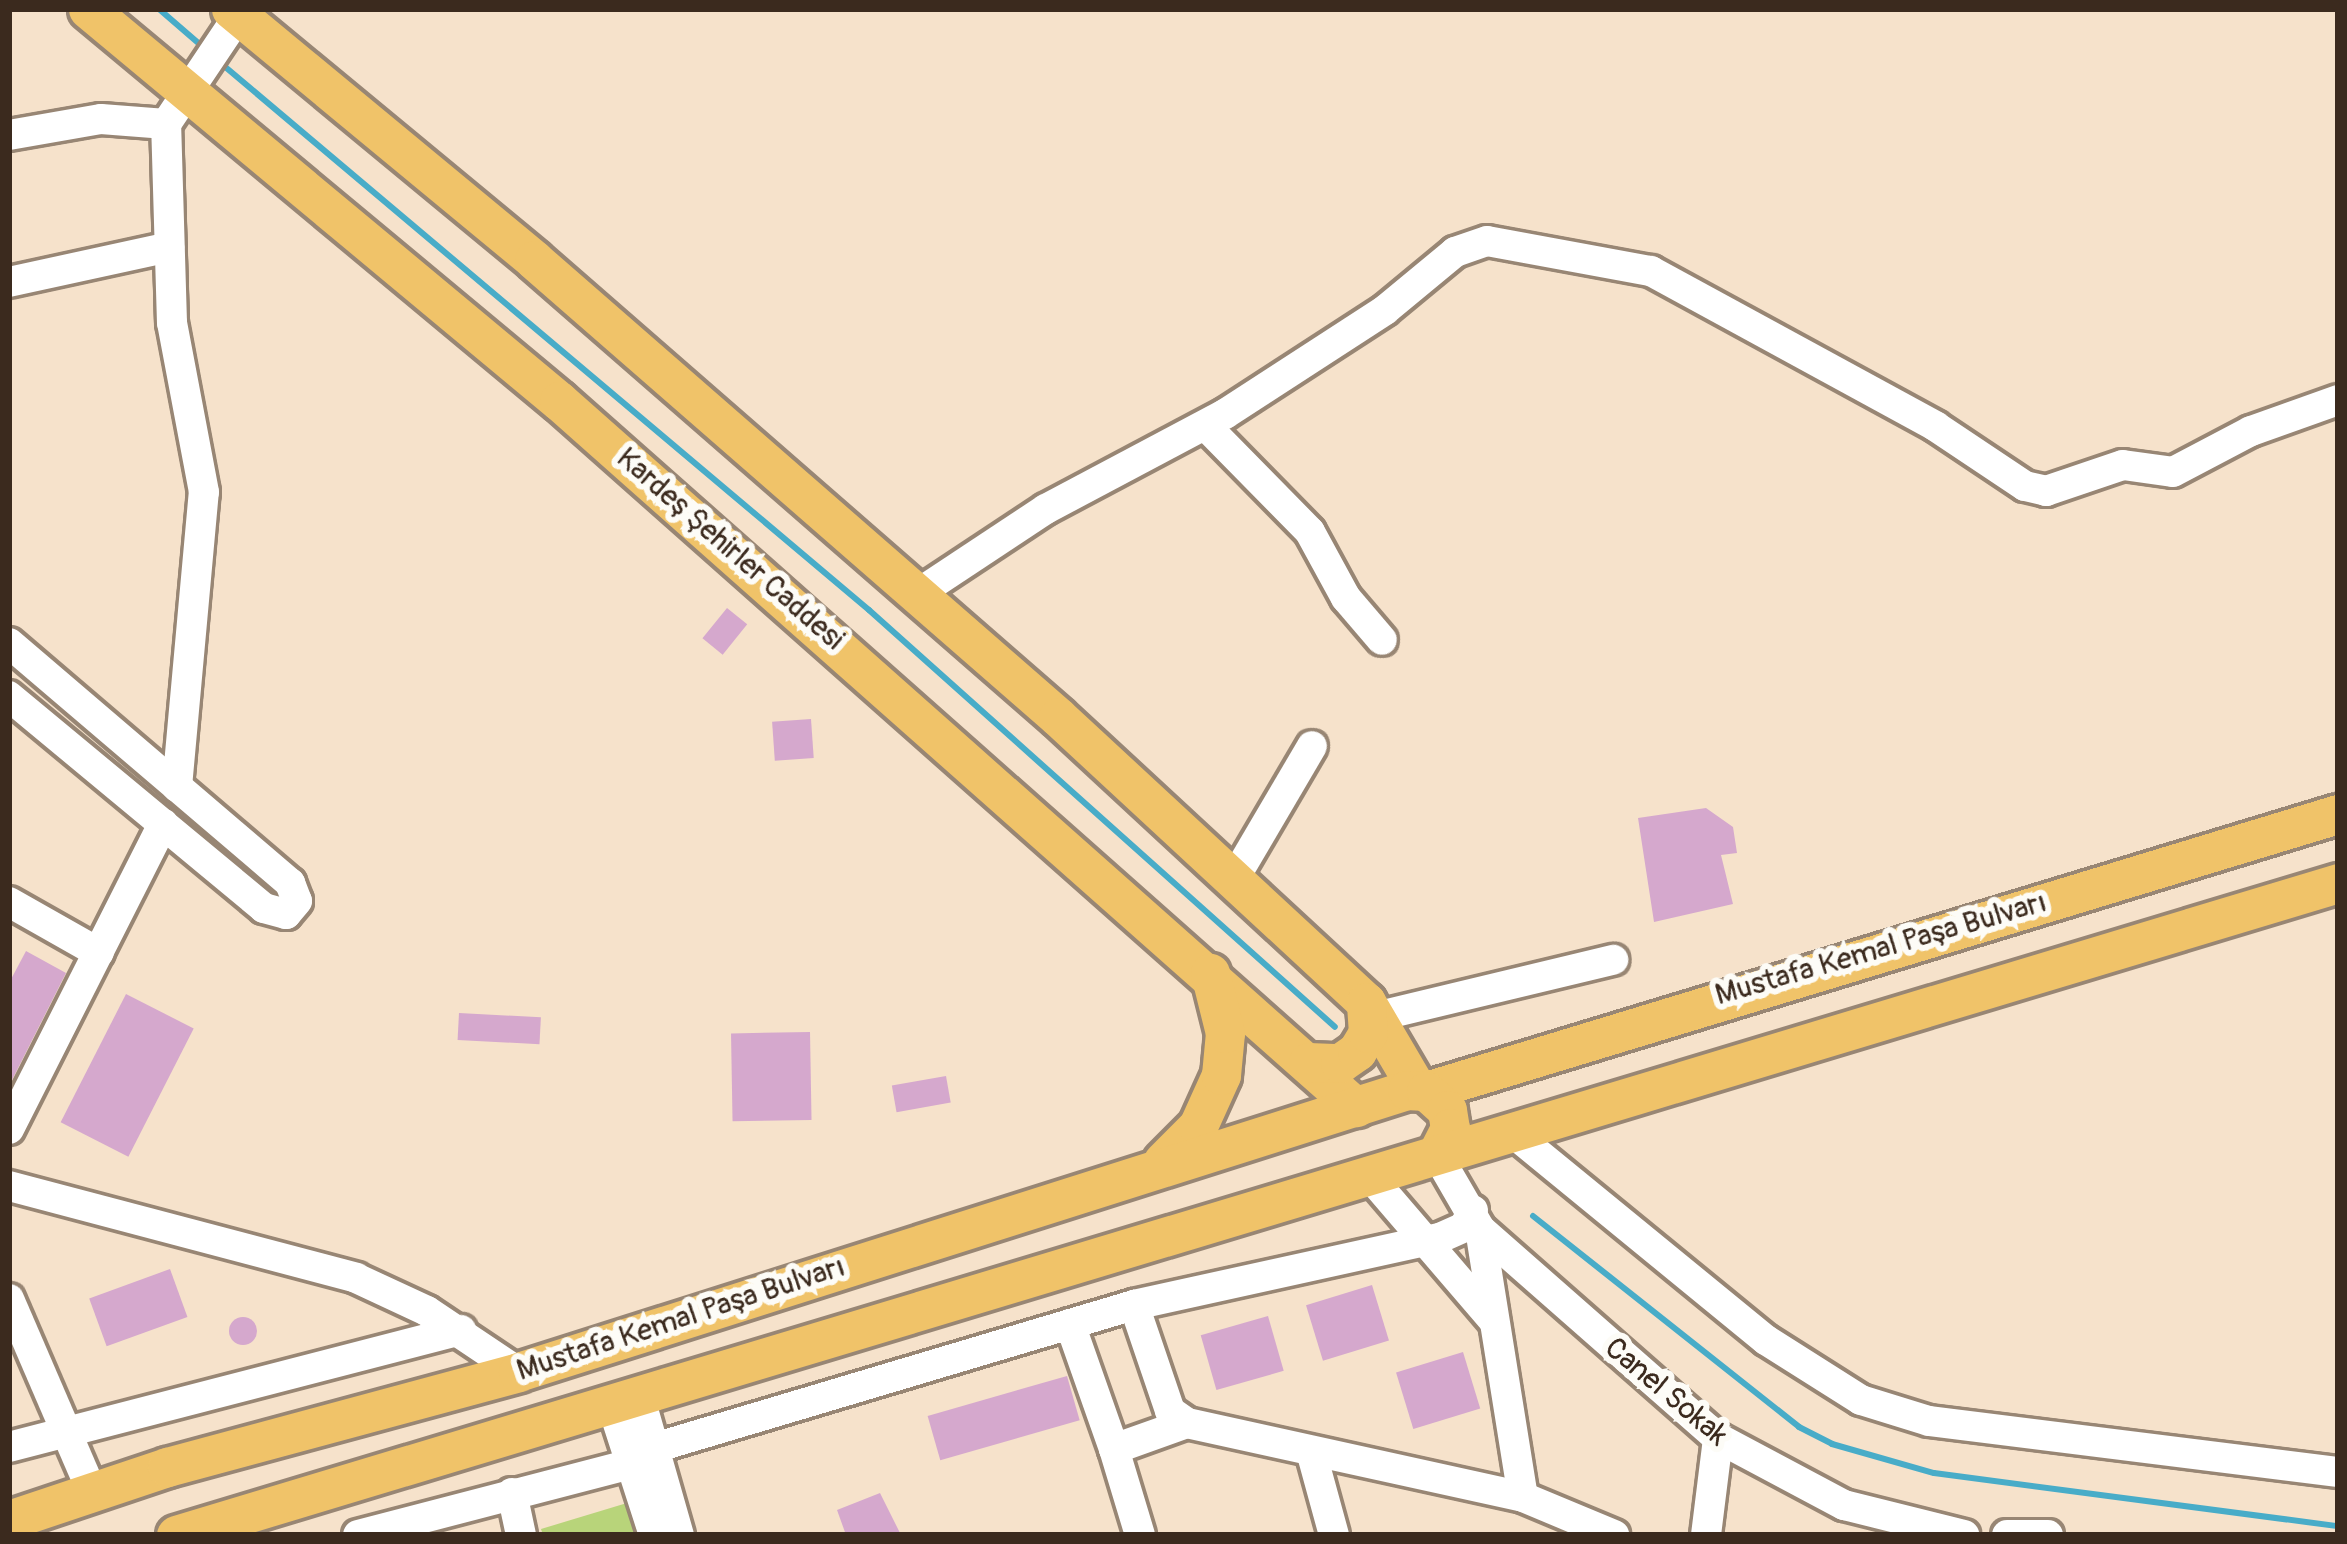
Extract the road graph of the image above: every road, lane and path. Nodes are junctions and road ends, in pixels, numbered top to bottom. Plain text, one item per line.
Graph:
1 (88, 9) edge
2 (235, 12) edge
3 (174, 107) junction
4 (9, 135) edge
5 (170, 247) junction
6 (9, 282) edge
7 (2338, 400) edge
8 (1206, 426) junction
9 (919, 593) junction
10 (1382, 640) dead end
11 (9, 643) edge
12 (9, 696) edge
13 (1312, 746) dead end
14 (177, 787) junction
15 (2338, 814) edge
16 (163, 824) junction
17 (1234, 879) junction
18 (2338, 883) edge
19 (9, 902) edge
20 (99, 953) junction
21 (1613, 960) dead end
22 (1210, 973) junction
23 (1372, 1009) junction
24 (1308, 1062) junction
25 (1422, 1090) junction
26 (1353, 1108) junction
27 (9, 1129) edge
28 (1514, 1133) junction
29 (1437, 1152) junction
30 (1157, 1166) junction
31 (1375, 1170) junction
32 (9, 1186) edge
33 (1477, 1220) junction
34 (1415, 1238) junction
35 (1538, 1285) junction
36 (9, 1299) edge
37 (1134, 1305) junction
38 (1492, 1314) junction
39 (1070, 1324) junction
40 (461, 1330) junction
41 (518, 1372) junction
42 (625, 1398) junction
43 (1186, 1423) junction
44 (63, 1428) junction
45 (1718, 1438) junction
46 (9, 1447) edge
47 (1114, 1449) junction
48 (1311, 1450) junction
49 (643, 1456) junction
50 (2338, 1472) edge
51 (92, 1492) junction
52 (512, 1493) junction
53 (1523, 1497) junction
54 (9, 1520) edge
55 (176, 1535) edge
56 (358, 1535) edge
57 (520, 1535) edge
58 (654, 1535) edge
59 (679, 1535) edge
60 (1140, 1535) edge
61 (1334, 1535) edge
62 (1614, 1535) edge
63 (1706, 1535) edge
64 (1964, 1535) edge
65 (2007, 1535) edge
66 (2048, 1535) edge

1 - 3 main road, Kardeş Şehirler Caddesi
2 - 3 street
2 - 9 main road
3 - 4 street
3 - 5 street
3 - 22 main road, Kardeş Şehirler Caddesi
5 - 6 street
5 - 14 street
7 - 8 street
8 - 9 street
8 - 10 street
9 - 17 main road
11 - 14 street
12 - 16 street
13 - 17 street
14 - 16 street
15 - 25 main road, Mustafa Kemal Paşa Bulvarı
16 - 20 street
17 - 23 main road
18 - 28 main road
19 - 20 street
20 - 27 street
21 - 23 street
22 - 24 main road, Kardeş Şehirler Caddesi
22 - 30 main road
23 - 24 main road
23 - 25 main road
24 - 26 main road, Kardeş Şehirler Caddesi
25 - 26 main road
25 - 29 main road
26 - 30 main road, Mustafa Kemal Paşa Bulvarı
26 - 31 main road
28 - 29 main road
28 - 50 street
29 - 31 main road
29 - 33 street, Canel Sokak
30 - 41 main road, Mustafa Kemal Paşa Bulvarı
31 - 34 street
31 - 42 main road, Mustafa Kemal Paşa Bulvarı
32 - 40 street
33 - 34 street
33 - 35 street, Canel Sokak
33 - 38 street
34 - 37 street
34 - 38 street
35 - 38 street
35 - 45 street, Canel Sokak
36 - 44 street
37 - 39 street
37 - 43 street
38 - 53 street
39 - 47 street
39 - 49 street
40 - 41 street
40 - 44 street
41 - 51 main road, Mustafa Kemal Paşa Bulvarı
42 - 49 street
42 - 55 main road, Mustafa Kemal Paşa Bulvarı
43 - 47 street
43 - 48 street
44 - 46 street
44 - 51 street
45 - 63 street
45 - 64 street, Canel Sokak
47 - 60 street
48 - 53 street
48 - 61 street
49 - 52 street
49 - 58 street
49 - 59 street
51 - 54 main road, Mustafa Kemal Paşa Bulvarı
52 - 56 street
52 - 57 street
53 - 62 street
65 - 66 street

